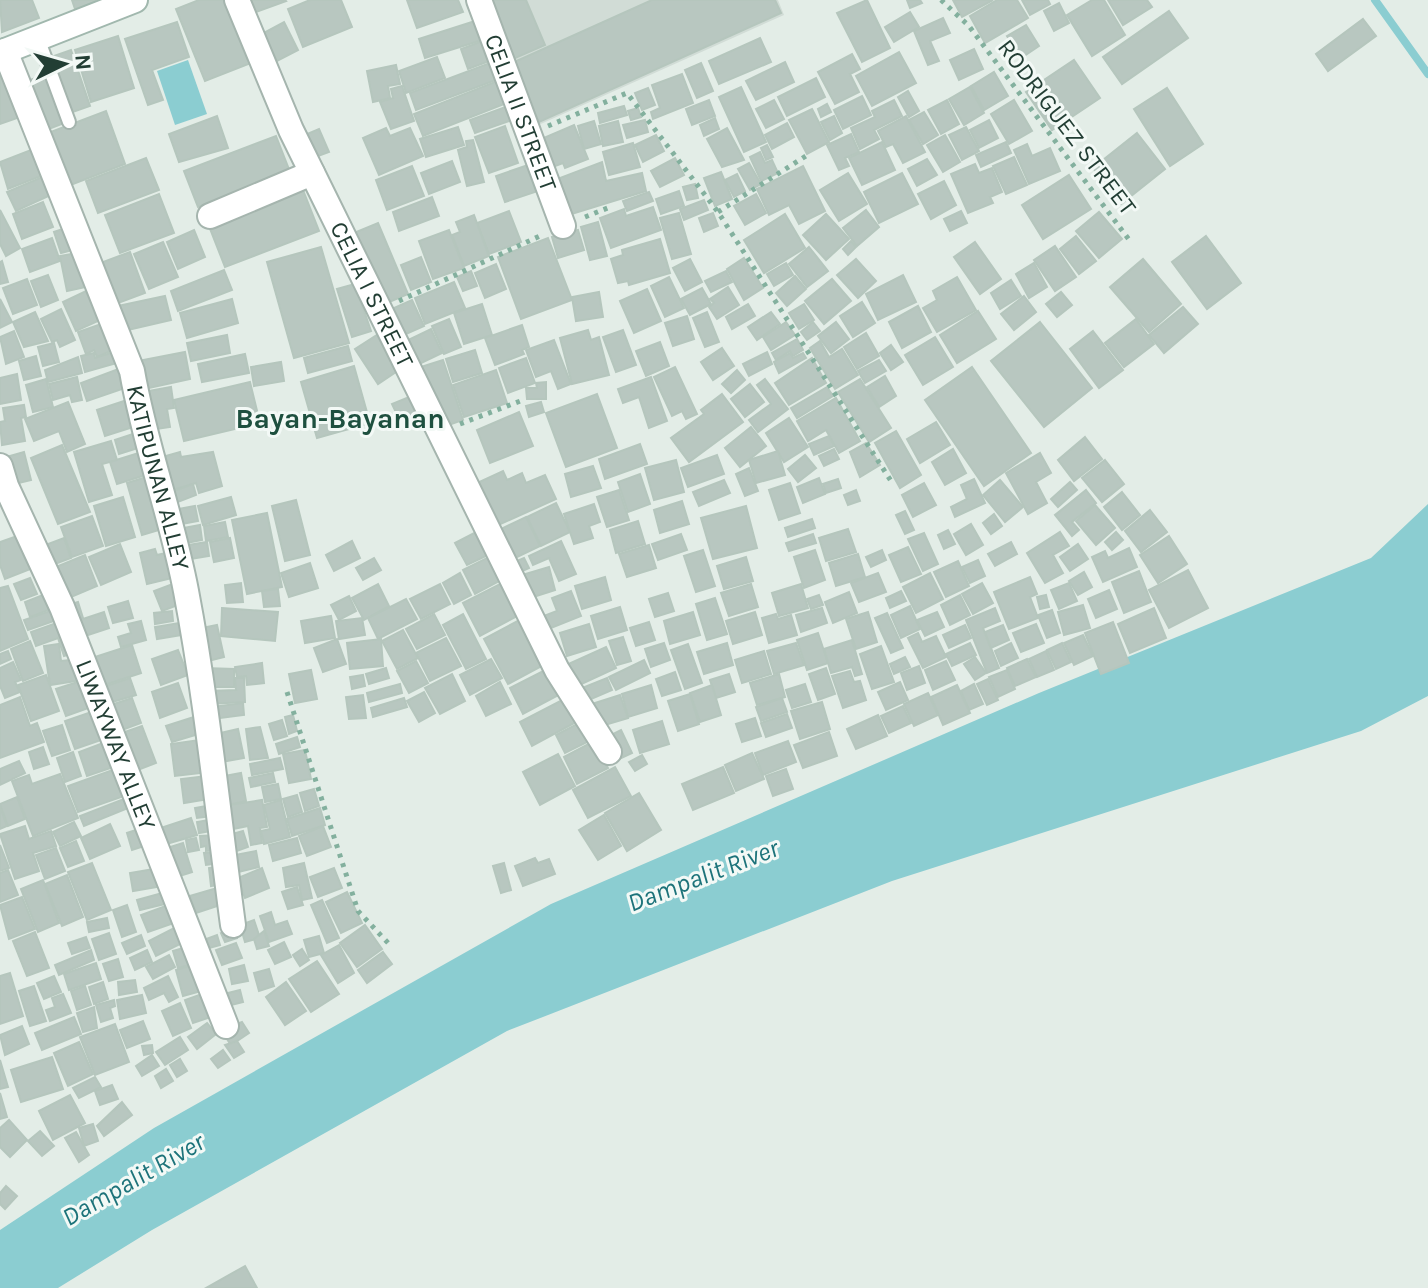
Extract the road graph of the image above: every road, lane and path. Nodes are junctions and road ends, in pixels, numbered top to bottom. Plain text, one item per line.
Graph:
1 (135, 0) edge
2 (237, 0) edge
3 (479, 0) edge
4 (941, 0) edge
5 (38, 38) junction
6 (3, 52) edge
7 (69, 122) dead end
8 (529, 134) junction
9 (809, 154) dead end
10 (312, 173) junction
11 (610, 207) dead end
12 (718, 212) junction
13 (210, 216) dead end
14 (563, 226) junction
15 (1130, 241) dead end
16 (380, 310) junction
17 (523, 400) dead end
18 (440, 431) junction
19 (0, 466) edge
20 (891, 481) dead end
21 (287, 692) dead end
22 (609, 752) dead end
23 (233, 925) dead end
24 (390, 945) dead end
25 (226, 1026) dead end

1 - 5 street
2 - 10 street, CELIA I STREET
3 - 8 street, CELIA II STREET
4 - 15 path, RODRIGUEZ STREET
5 - 6 street
5 - 7 lane
6 - 23 street, KATIPUNAN ALLEY
8 - 12 path
8 - 14 street, CELIA II STREET
9 - 12 path
10 - 13 street
10 - 16 street, CELIA I STREET
11 - 14 path
12 - 20 path
14 - 16 path
16 - 18 street, CELIA I STREET
17 - 18 path
18 - 22 street, CELIA I STREET
19 - 25 street, LIWAYWAY ALLEY
21 - 24 path

